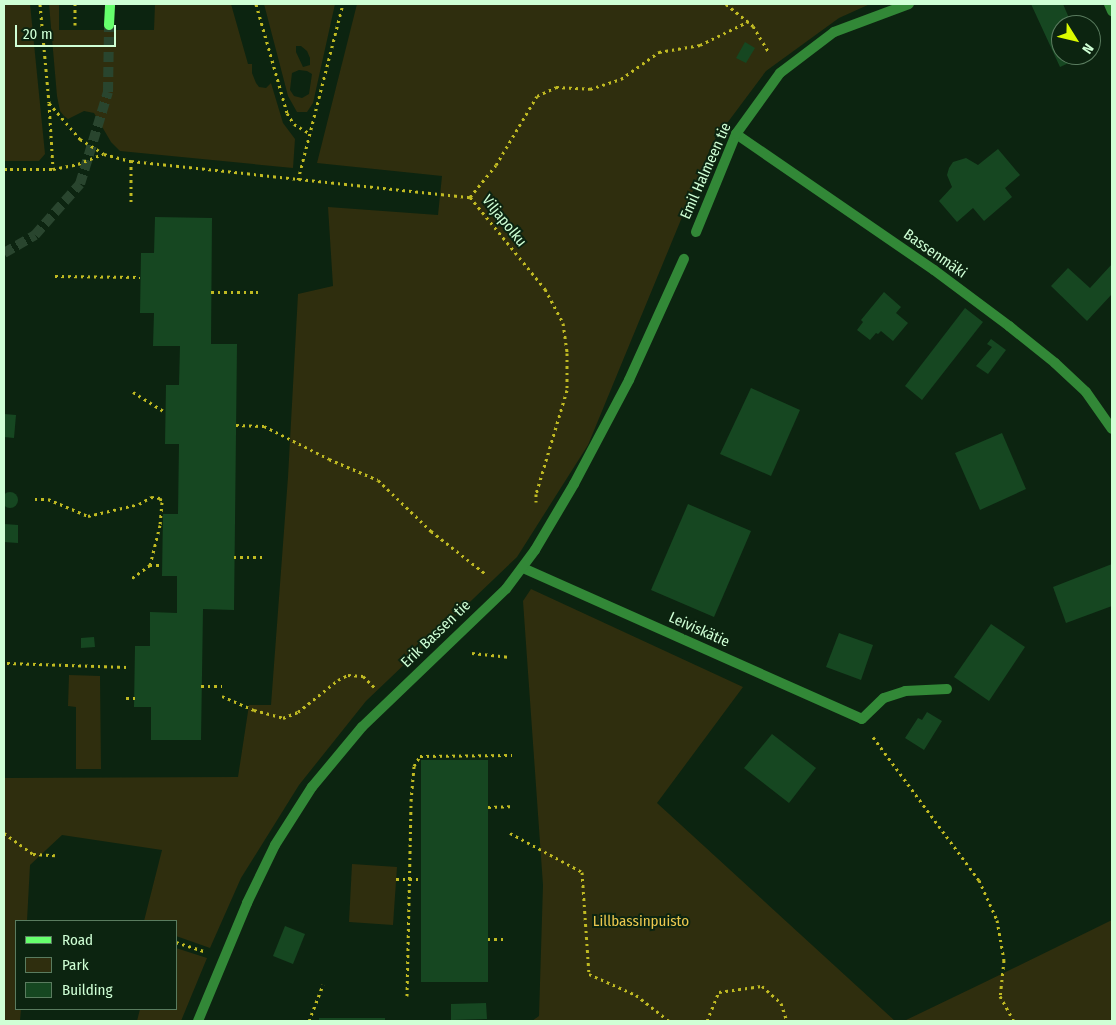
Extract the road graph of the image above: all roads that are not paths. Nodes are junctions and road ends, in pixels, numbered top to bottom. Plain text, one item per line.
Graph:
1 (110, 4) edge
2 (909, 4) edge
3 (1109, 4) edge
4 (1112, 11) edge
5 (109, 25) tunnel mouth
6 (736, 134) junction
7 (696, 232) dead end
8 (684, 259) dead end
9 (1108, 415) edge
10 (1112, 429) edge
11 (523, 568) junction
12 (948, 689) dead end
13 (198, 1021) edge

1 - 5 street
2 - 6 street, Emil Halmeen tie
3 - 4 street
6 - 7 street, Emil Halmeen tie
6 - 9 street, Bassenmäki
8 - 11 street, Erik Bassen tie
9 - 10 street, Bassenmäki
11 - 12 street, Leiviskätie
11 - 13 street, Erik Bassen tie

